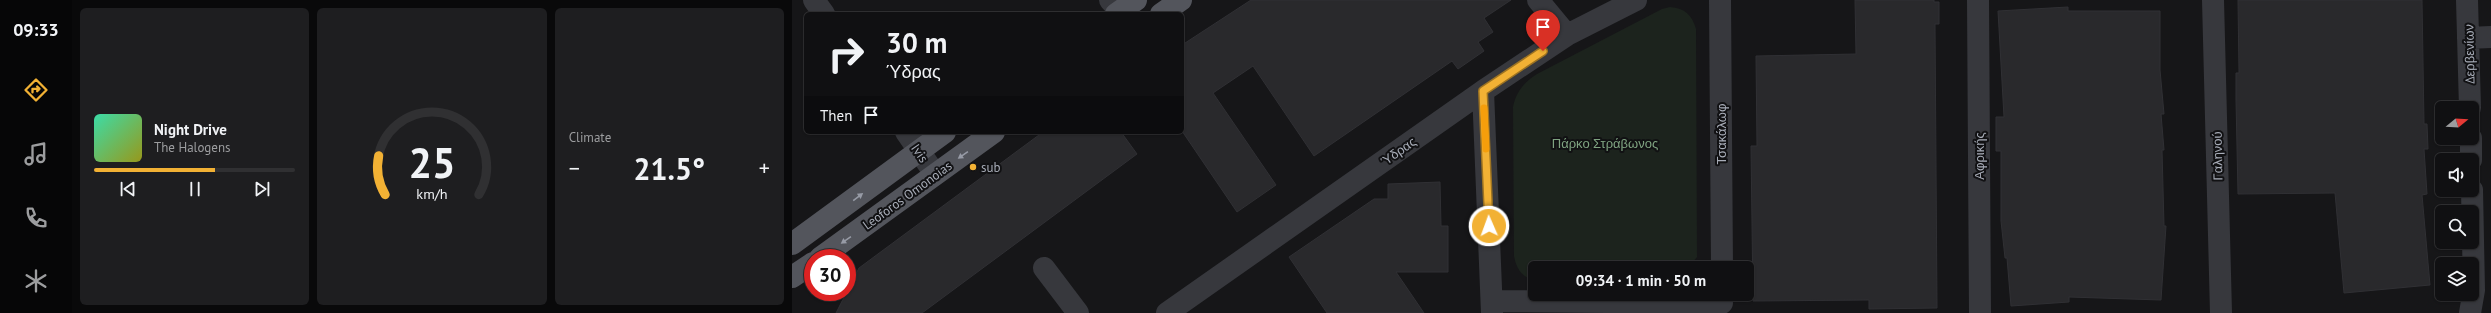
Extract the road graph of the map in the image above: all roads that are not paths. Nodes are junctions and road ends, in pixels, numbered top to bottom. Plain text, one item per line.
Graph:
1 (814, 0) edge
2 (1181, 0) edge
3 (1538, 0) edge
4 (1636, 0) edge
5 (1720, 0) edge
6 (1978, 0) edge
7 (2213, 0) edge
8 (2467, 0) edge
9 (823, 12) edge
10 (1164, 12) edge
11 (1566, 35) junction
12 (2491, 37) edge
13 (2468, 38) junction
14 (1483, 91) junction
15 (2470, 101) edge
16 (907, 134) edge
17 (942, 134) edge
18 (991, 134) edge
19 (918, 150) junction
20 (935, 174) junction
21 (2472, 197) edge
22 (792, 244) edge
23 (832, 249) edge
24 (1722, 261) edge
25 (1044, 268) dead end
26 (804, 269) edge
27 (792, 277) edge
28 (1722, 303) edge
29 (1492, 307) edge
30 (1078, 313) edge
31 (1167, 313) edge
32 (1980, 313) edge
33 (2221, 313) edge
34 (2470, 313) edge

1 - 9 street
2 - 10 main road
3 - 11 street
4 - 11 street, Ύδρας
5 - 24 street, Τσακάλωφ
6 - 32 street, Αφρικής
7 - 33 street, Γαληνού
8 - 13 street, Δερβενίων
11 - 14 street, Ύδρας
12 - 13 street
13 - 15 street, Δερβενίων
14 - 29 street
14 - 31 street, Ύδρας
16 - 19 street, Ivis
17 - 19 main road
18 -> 20 main road, Leoforos Omonoias
19 - 20 street, Ivis
22 -> 19 main road
20 -> 23 main road, Leoforos Omonoias
21 - 34 street
25 - 30 street
26 - 27 main road
28 - 29 street

